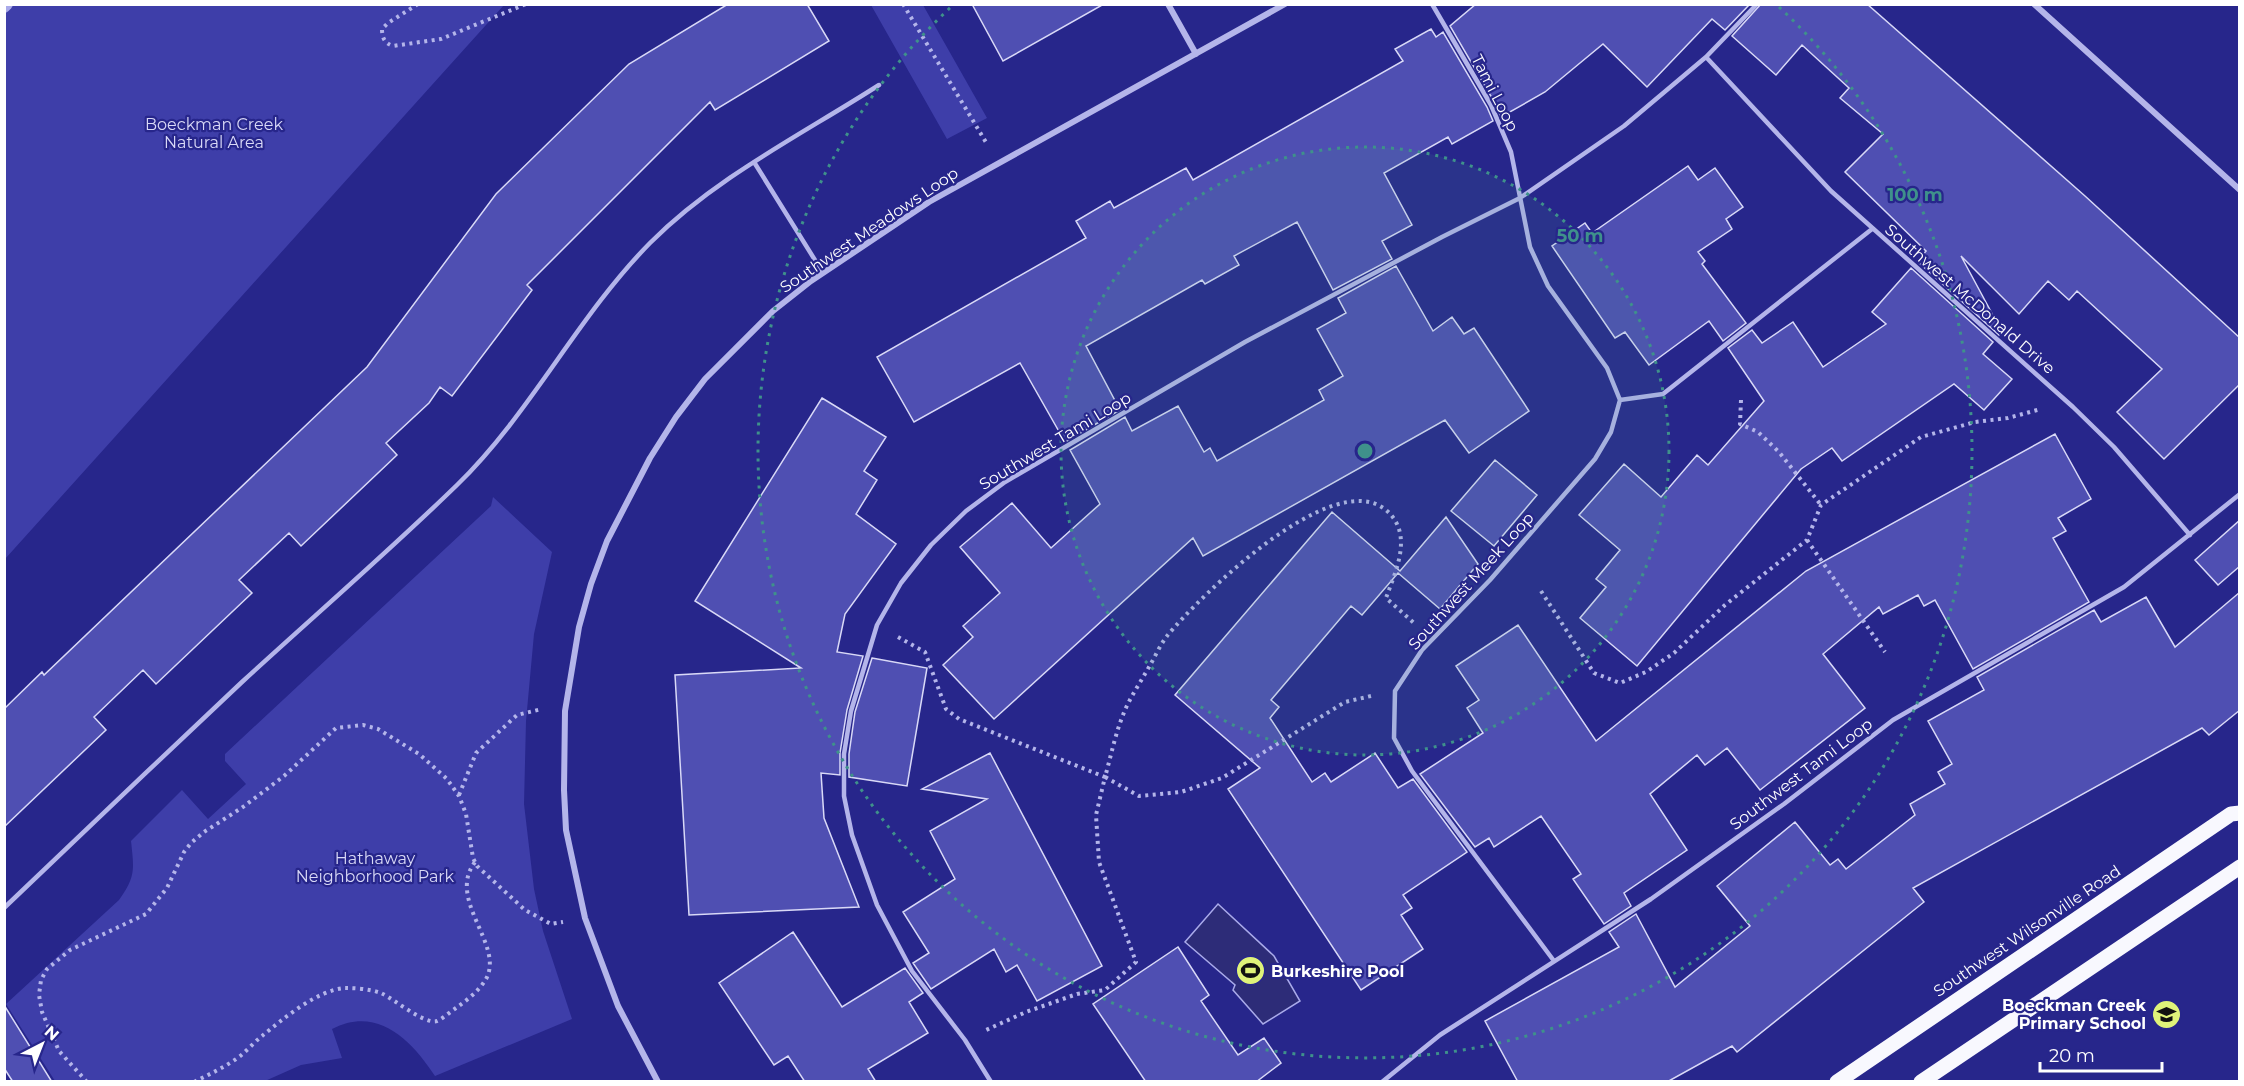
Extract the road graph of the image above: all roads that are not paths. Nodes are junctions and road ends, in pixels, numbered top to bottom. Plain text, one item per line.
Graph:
1 (1168, 4) edge
2 (1285, 4) edge
3 (1432, 4) edge
4 (1757, 4) edge
5 (2036, 5) edge
6 (1196, 54) junction
7 (1706, 57) junction
8 (879, 85) dead end
9 (754, 162) junction
10 (2240, 190) edge
11 (1520, 198) junction
12 (1872, 229) junction
13 (823, 273) junction
14 (1620, 400) junction
15 (2240, 494) edge
16 (2190, 535) junction
17 (2240, 813) edge
18 (2240, 867) edge
19 (4, 908) edge
20 (1554, 961) junction
21 (658, 1082) edge
22 (991, 1082) edge
23 (1382, 1082) edge
24 (1837, 1082) edge
25 (1921, 1082) edge

1 - 6 street
2 - 6 street, Southwest Meadows Loop
3 - 11 lane, Tami Loop
4 - 7 lane, Southwest Tami Loop
5 - 10 street
6 - 13 street, Southwest Meadows Loop
7 - 11 lane, Southwest Tami Loop
7 - 12 lane, Southwest McDonald Drive
8 - 9 lane
9 - 13 lane
9 - 19 lane
11 - 14 lane, Tami Loop
11 - 22 lane, Southwest Tami Loop
12 - 14 lane
12 - 16 lane, Southwest McDonald Drive
13 - 21 street, Southwest Meadows Loop
14 - 20 lane, Southwest Meek Loop
15 - 16 lane, Southwest Tami Loop
16 - 20 lane, Southwest Tami Loop
17 - 24 main road, Southwest Wilsonville Road
18 - 25 main road
20 - 23 lane, Southwest Tami Loop

